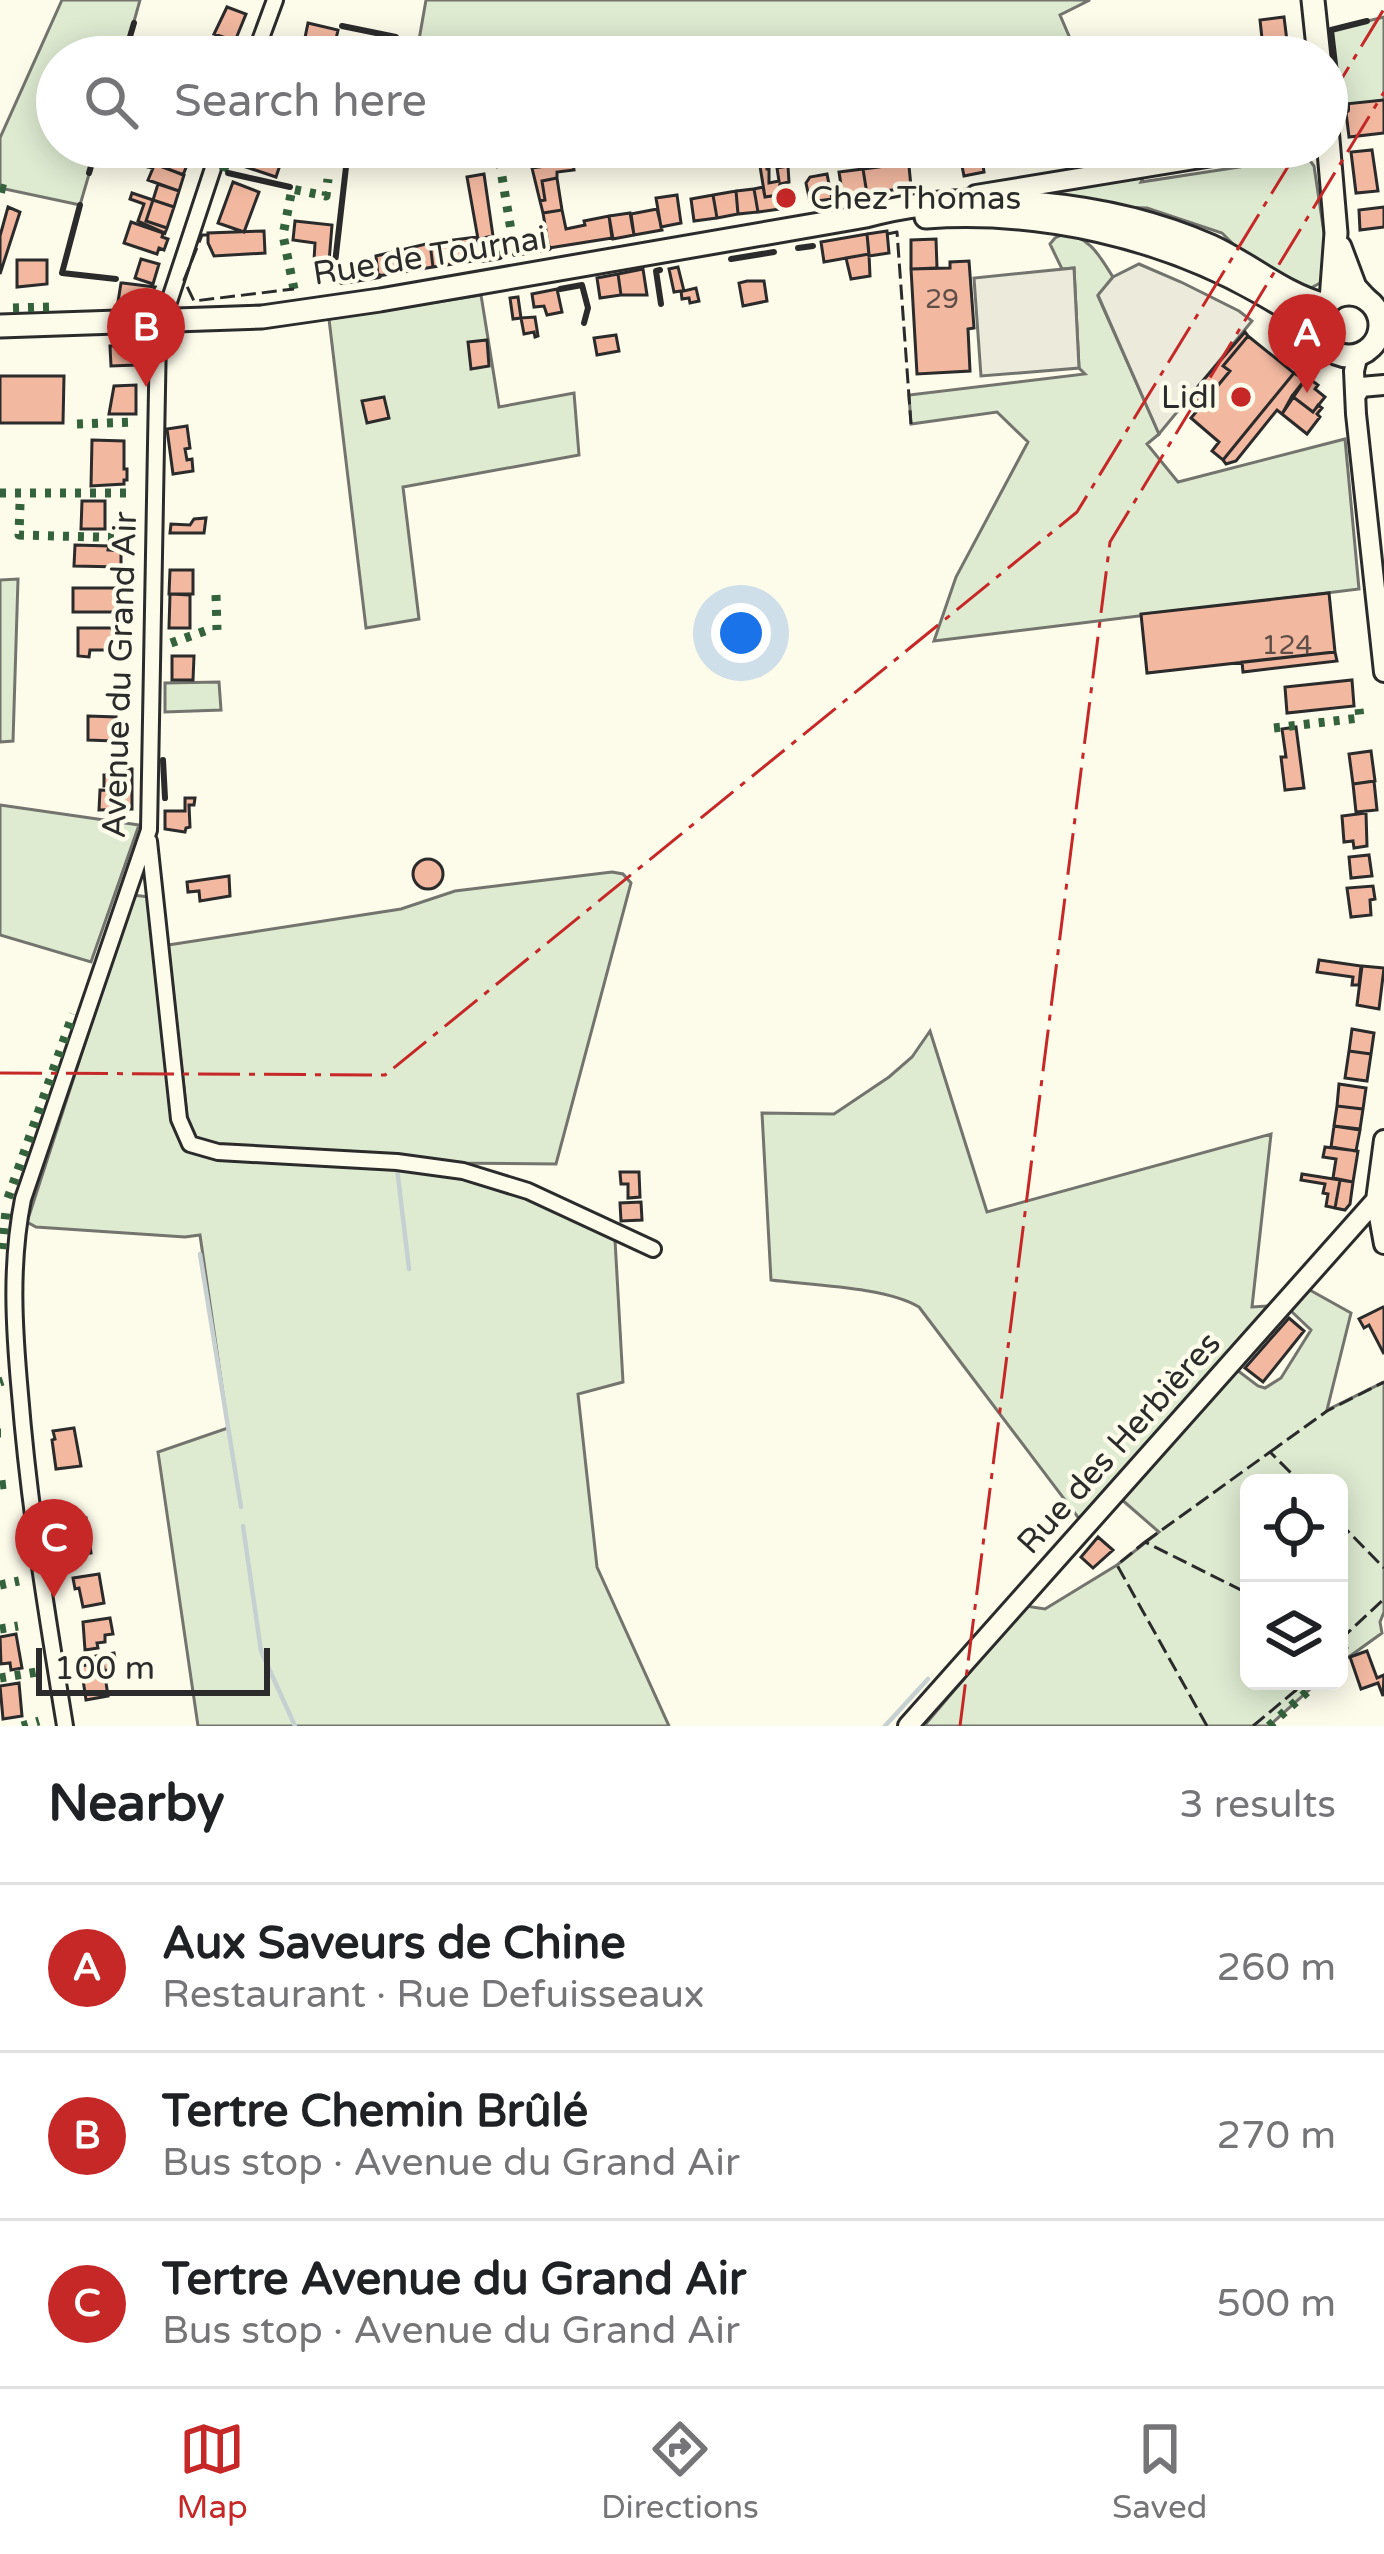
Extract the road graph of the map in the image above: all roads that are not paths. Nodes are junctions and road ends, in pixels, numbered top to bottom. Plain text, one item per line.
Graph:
1 (275, 0) edge
2 (1312, 0) edge
3 (262, 36) edge
4 (1316, 36) edge
5 (213, 168) edge
6 (1137, 168) edge
7 (1330, 168) edge
8 (946, 202) junction
9 (866, 216) junction
10 (1336, 232) junction
11 (1366, 299) junction
12 (1328, 302) junction
13 (161, 322) junction
14 (0, 326) edge
15 (1320, 335) junction
16 (1382, 335) edge
17 (1361, 355) edge
18 (1384, 385) edge
19 (1356, 405) junction
20 (1384, 672) edge
21 (148, 830) junction
22 (1384, 1140) edge
23 (1376, 1200) junction
24 (1384, 1244) edge
25 (653, 1249) dead end
26 (64, 1726) edge
27 (908, 1726) edge

1 - 3 street
2 - 4 main road
5 - 13 street, Avenue du Grand Air
6 - 8 street, Rue de Tournai
7 - 10 main road
8 - 9 main road, Rue de Tournai
8 - 12 main road, Rue de Tournai
9 - 13 main road, Rue de Tournai
9 - 15 main road, Rue de Tournai
10 - 11 main road
10 - 12 main road
11 - 12 main road
11 - 16 main road
12 - 15 main road
13 - 14 main road, Rue de Tournai
13 - 21 street, Avenue du Grand Air
15 - 17 main road
16 - 17 main road
17 - 19 street
18 - 19 street
19 - 20 street
21 - 25 street
21 - 26 street, Avenue du Grand Air
22 - 23 street
23 - 24 street
23 - 27 street, Rue des Herbières

